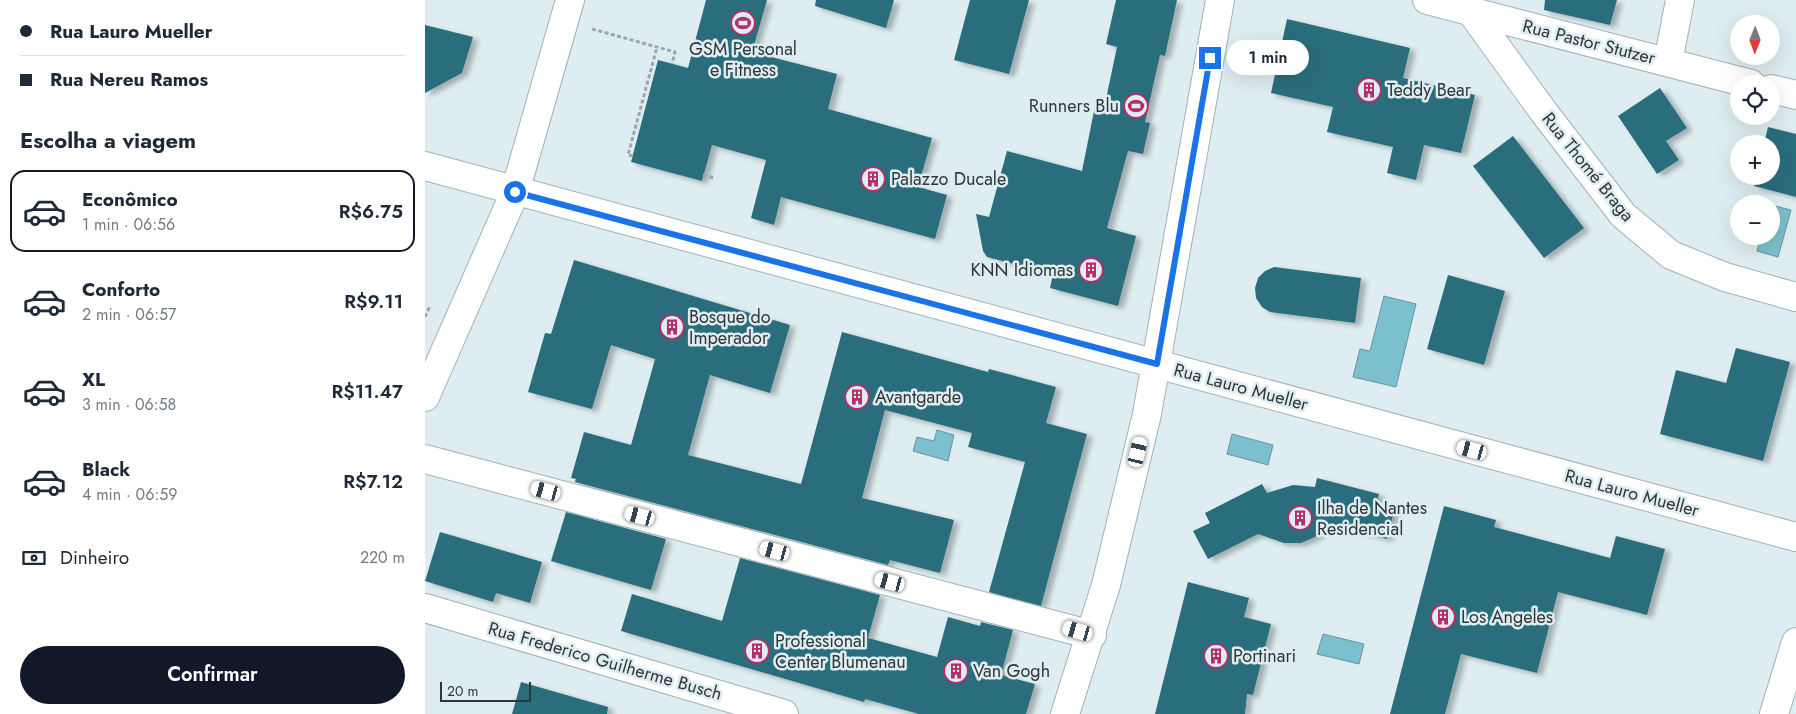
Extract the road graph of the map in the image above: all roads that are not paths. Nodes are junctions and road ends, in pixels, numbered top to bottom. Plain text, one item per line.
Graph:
1 (1220, 0) edge
2 (1427, 0) edge
3 (1680, 0) edge
4 (567, 11) edge
5 (1472, 13) junction
6 (1668, 62) junction
7 (1730, 78) edge
8 (1780, 91) edge
9 (1796, 95) edge
10 (425, 166) edge
11 (515, 192) junction
12 (1796, 297) edge
13 (1157, 364) junction
14 (425, 397) edge
15 (425, 460) edge
16 (1796, 537) edge
17 (425, 608) edge
18 (1092, 635) junction
19 (1796, 642) edge
20 (784, 714) edge
21 (1065, 714) edge
22 (1774, 714) edge

1 - 13 street
2 - 5 street, Rua Pastor Stutzer
3 - 6 street
4 - 11 street
5 - 6 street, Rua Pastor Stutzer
5 - 12 street, Rua Thomé Braga
6 - 7 street, Rua Pastor Stutzer
8 - 9 street
10 - 11 street, Rua Lauro Mueller
11 - 13 street, Rua Lauro Mueller
11 - 14 street
13 - 16 street, Rua Lauro Mueller
13 - 18 street
15 - 18 street
17 - 20 street, Rua Frederico Guilherme Busch
18 - 21 street
19 - 22 street

